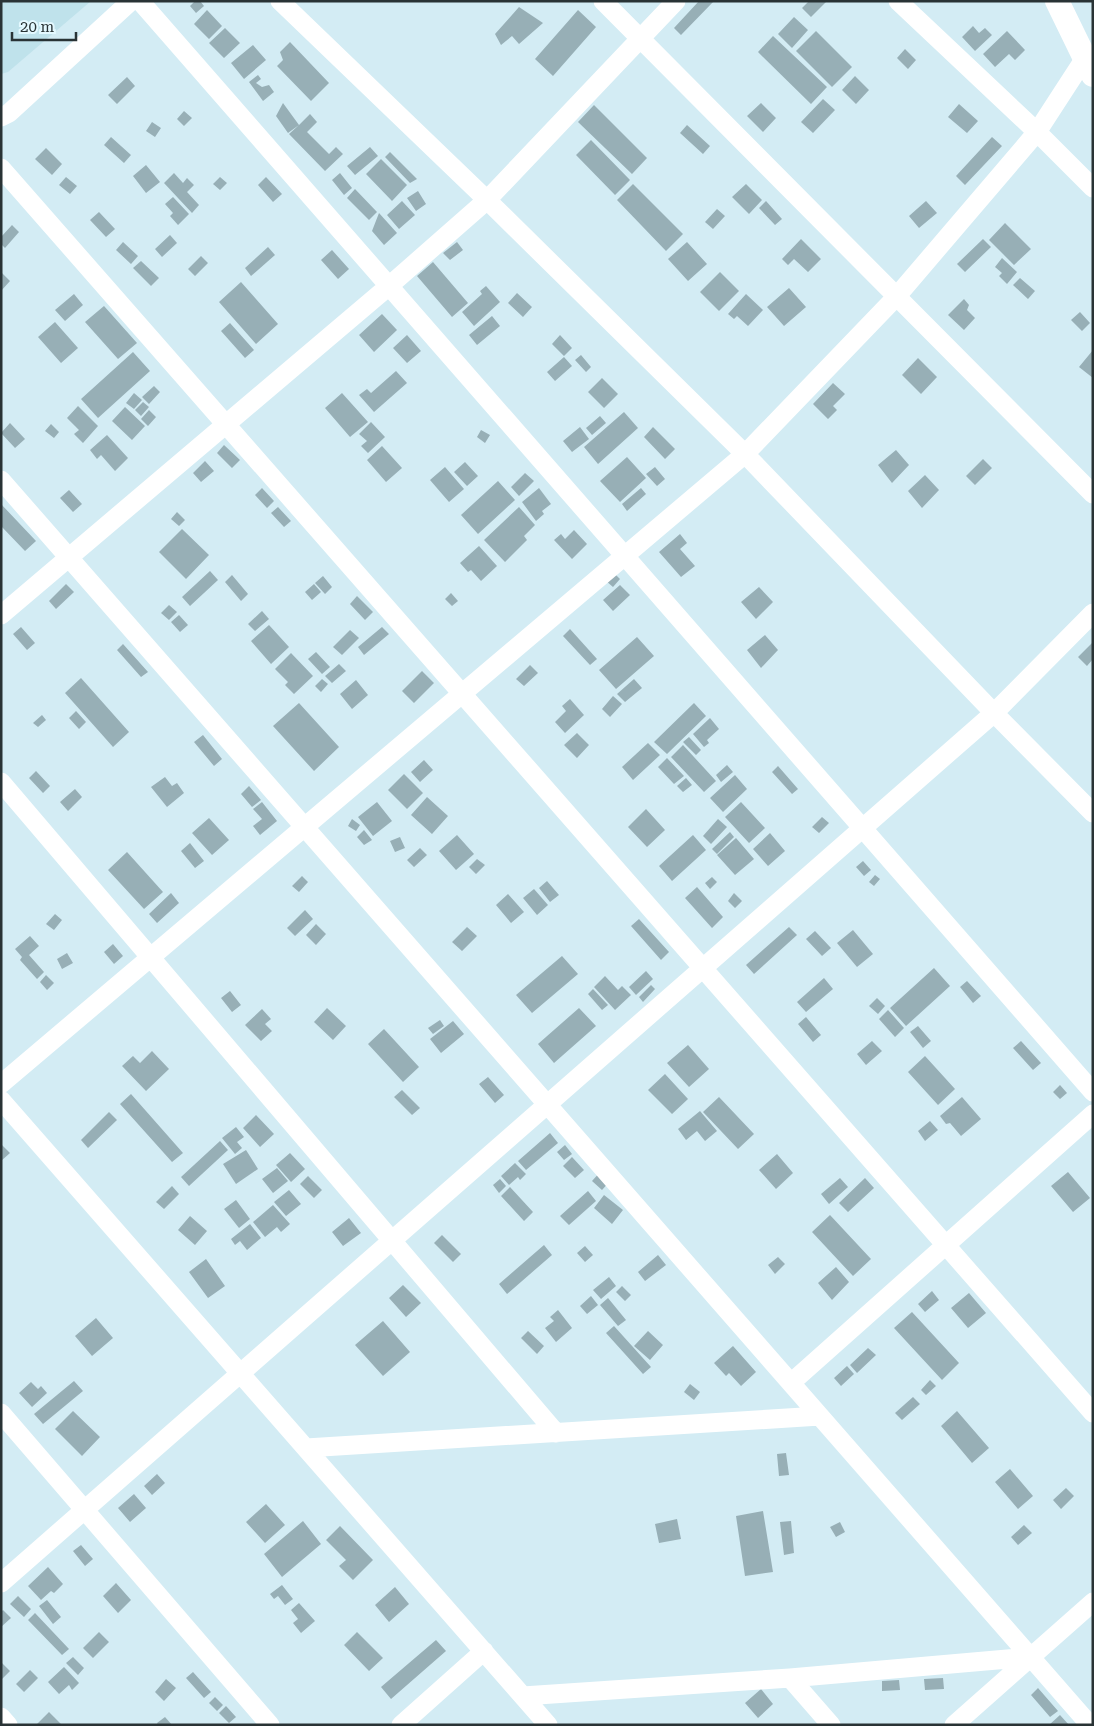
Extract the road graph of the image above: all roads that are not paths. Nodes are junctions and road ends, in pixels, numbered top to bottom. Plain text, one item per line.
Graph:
1 (131, 1) edge
2 (140, 1) edge
3 (280, 1) edge
4 (602, 1) edge
5 (676, 1) edge
6 (898, 1) edge
7 (1057, 1) edge
8 (640, 38) junction
9 (1090, 63) edge
10 (1, 116) edge
11 (1038, 132) junction
12 (1, 168) edge
13 (1093, 188) edge
14 (487, 200) junction
15 (389, 286) junction
16 (897, 296) junction
17 (226, 425) junction
18 (745, 454) junction
19 (1, 480) edge
20 (1093, 494) edge
21 (625, 556) junction
22 (69, 558) junction
23 (1093, 613) edge
24 (1, 615) edge
25 (462, 694) junction
26 (994, 713) junction
27 (1, 782) edge
28 (1093, 813) edge
29 (305, 827) junction
30 (862, 828) junction
31 (151, 957) junction
32 (703, 968) junction
33 (1, 1084) edge
34 (1093, 1092) edge
35 (1, 1100) edge
36 (548, 1104) junction
37 (1093, 1114) edge
38 (392, 1241) junction
39 (946, 1245) junction
40 (240, 1373) junction
41 (792, 1382) junction
42 (1, 1413) edge
43 (1093, 1413) edge
44 (820, 1416) junction
45 (556, 1433) junction
46 (306, 1448) junction
47 (85, 1510) junction
48 (1, 1583) edge
49 (1093, 1602) edge
50 (484, 1652) junction
51 (1031, 1657) junction
52 (790, 1678) junction
53 (523, 1696) junction
54 (1, 1717) edge
55 (8, 1725) edge
56 (270, 1725) edge
57 (401, 1725) edge
58 (548, 1725) edge
59 (831, 1725) edge
60 (954, 1725) edge
61 (1090, 1725) edge

1 - 10 street
2 - 15 street
3 - 14 street
4 - 8 street
5 - 8 street
6 - 11 street
7 - 9 street
8 - 14 street
8 - 16 street
9 - 11 street
11 - 13 street
11 - 16 street
12 - 17 street
14 - 15 street
14 - 18 street
15 - 17 street
15 - 21 street
16 - 18 street
16 - 20 street
17 - 22 street
17 - 25 street
18 - 21 street
18 - 26 street
19 - 22 street
21 - 25 street
21 - 30 street
22 - 24 street
22 - 29 street
23 - 26 street
25 - 29 street
25 - 32 street
26 - 28 street
26 - 30 street
27 - 31 street
29 - 31 street
29 - 36 street
30 - 32 street
30 - 34 street
31 - 33 street
31 - 38 street
32 - 36 street
32 - 39 street
35 - 40 street
36 - 38 street
36 - 41 street
37 - 39 street
38 - 40 street
38 - 45 street
39 - 41 street
39 - 43 street
40 - 46 street
40 - 47 street
41 - 44 street
42 - 47 street
44 - 45 street
44 - 51 street
45 - 46 street
46 - 50 street
47 - 48 street
47 - 56 street
49 - 51 street
50 - 53 street
50 - 57 street
51 - 52 street
51 - 60 street
51 - 61 street
52 - 53 street
52 - 59 street
53 - 58 street
54 - 55 street

